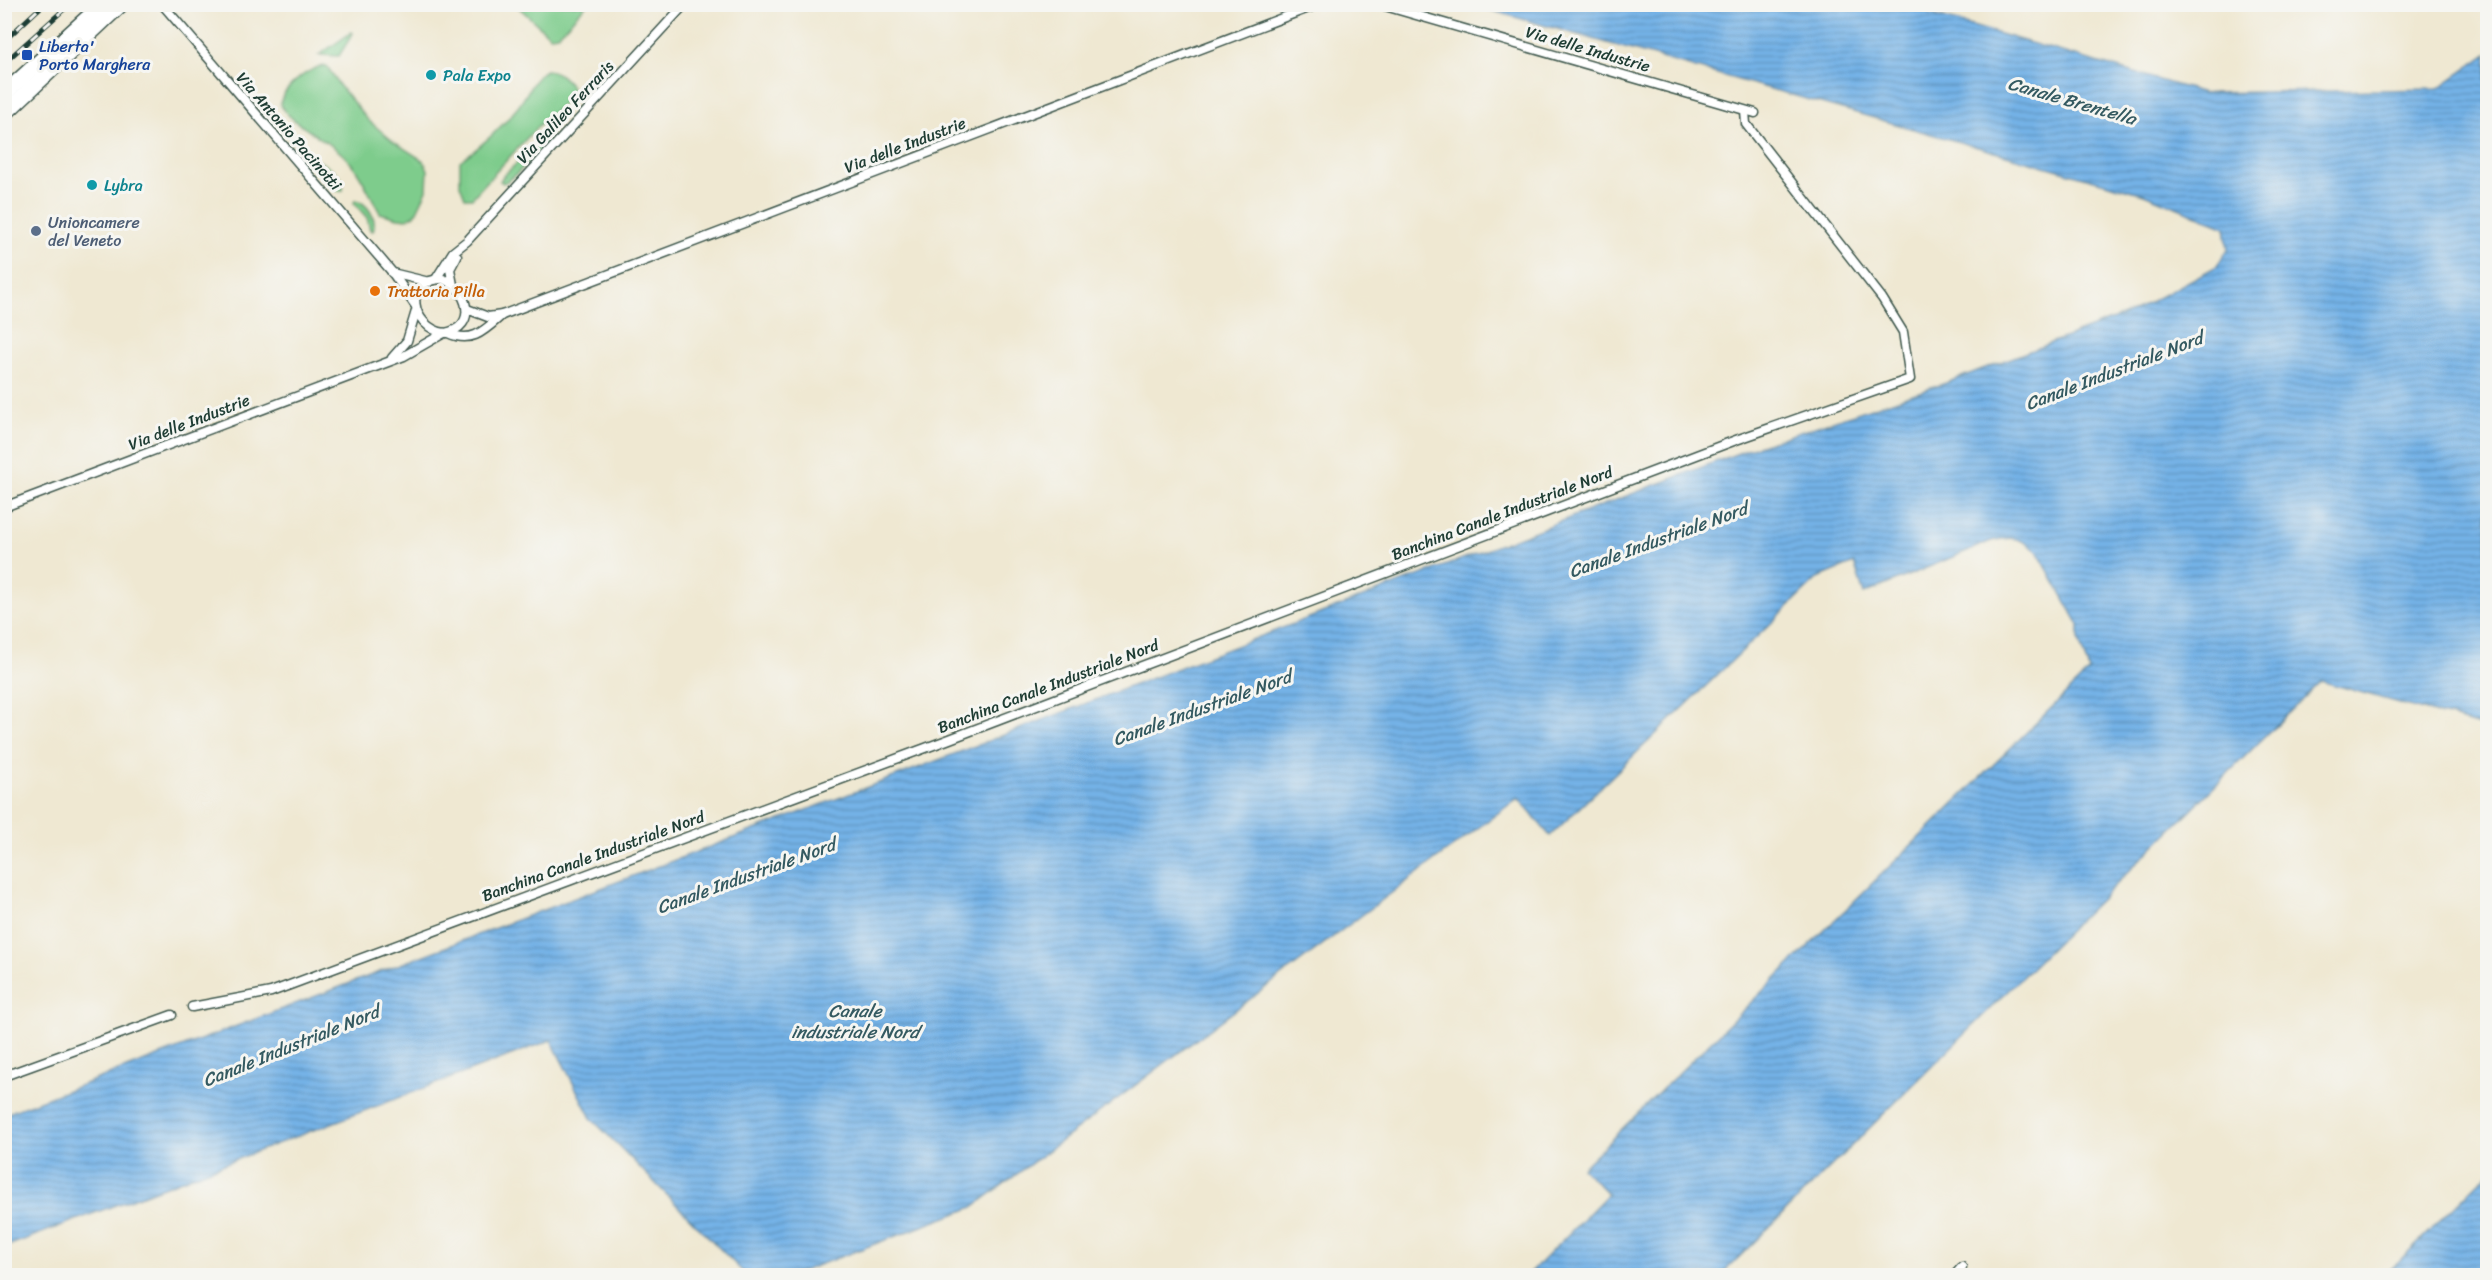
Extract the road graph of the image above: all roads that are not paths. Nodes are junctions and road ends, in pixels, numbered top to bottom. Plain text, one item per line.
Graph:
1 (103, 4) edge
2 (155, 4) edge
3 (686, 4) edge
4 (1319, 4) edge
5 (1378, 4) edge
6 (122, 5) edge
7 (165, 8) edge
8 (4, 94) edge
9 (1745, 111) junction
10 (1755, 113) dead end
11 (4, 114) edge
12 (467, 240) junction
13 (392, 272) junction
14 (432, 280) junction
15 (453, 285) junction
16 (415, 308) junction
17 (467, 309) junction
18 (502, 315) junction
19 (446, 333) junction
20 (385, 363) junction
21 (4, 507) edge
22 (192, 1007) dead end
23 (172, 1015) dead end
24 (4, 1076) edge
25 (1962, 1267) dead end
26 (1954, 1275) edge

1 - 8 highway
2 - 7 street, Via Antonio Pacinotti
3 - 12 street, Via Galileo Ferraris
4 - 18 street, Via delle Industrie
5 - 9 street, Via delle Industrie
6 - 11 highway
7 - 13 street, Via Antonio Pacinotti
9 - 10 street, Via delle Industrie
9 - 22 street, Banchina Canale Industriale Nord
12 - 14 street, Via Galileo Ferraris
12 - 15 street, Via Galileo Ferraris
13 - 14 street
13 - 16 street, Via Antonio Pacinotti
14 - 15 street
14 - 16 street
15 - 17 street
16 - 19 street
16 - 20 street, Via delle Industrie
17 - 18 street, Via delle Industrie
17 - 19 street
18 - 19 street, Via delle Industrie
19 - 20 street, Via delle Industrie
20 - 21 street, Via delle Industrie
23 - 24 street
25 - 26 street

